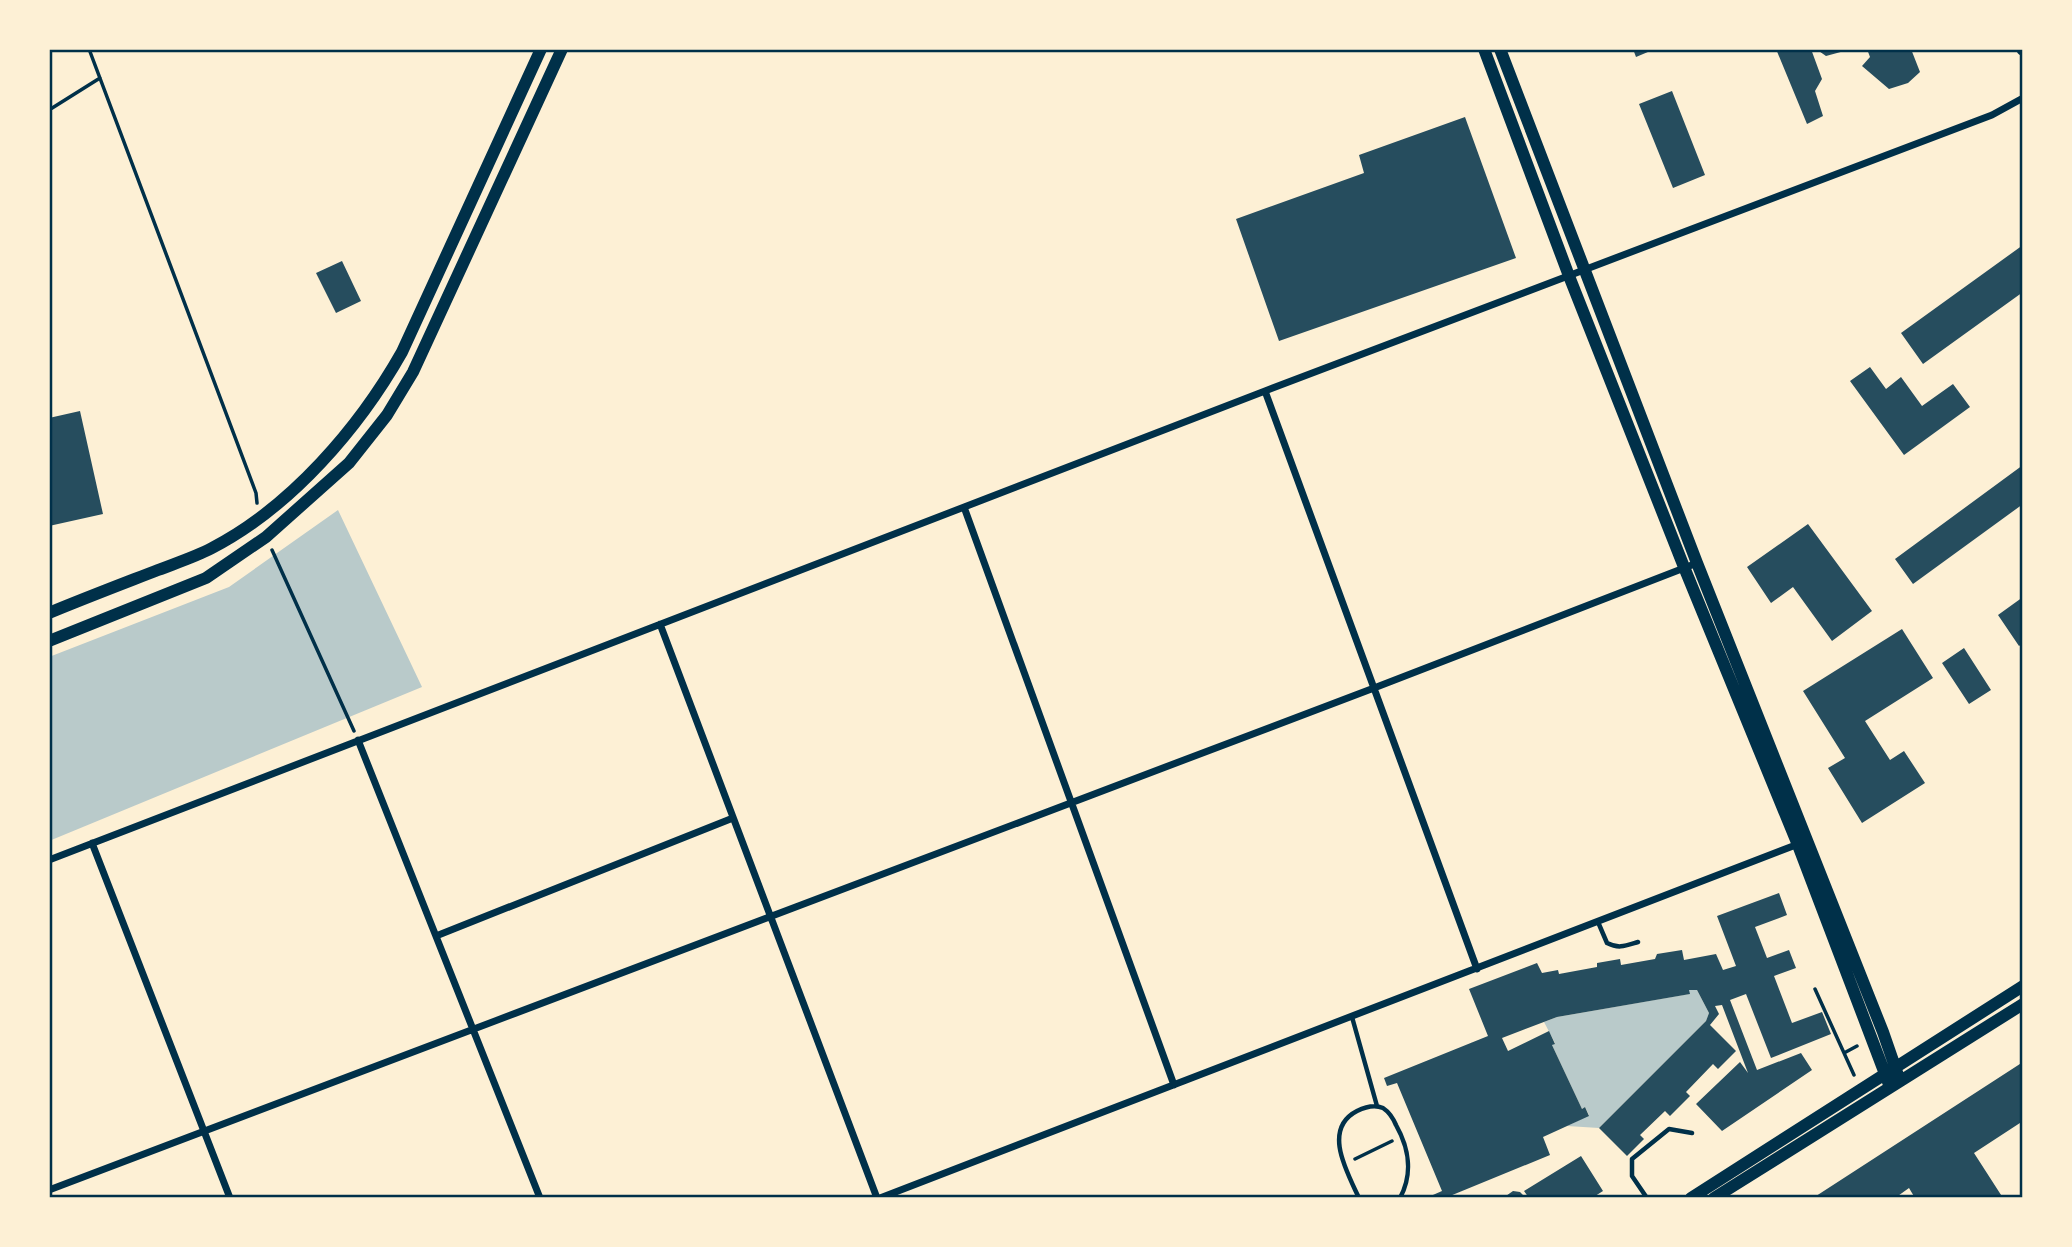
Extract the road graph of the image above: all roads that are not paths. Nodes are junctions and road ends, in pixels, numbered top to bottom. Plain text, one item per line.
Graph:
1 (541, 49) edge
2 (562, 49) edge
3 (1484, 49) edge
4 (1500, 49) edge
5 (2023, 98) edge
6 (1585, 271) junction
7 (1569, 275) junction
8 (1265, 391) junction
9 (964, 507) junction
10 (1691, 565) junction
11 (49, 613) edge
12 (660, 624) junction
13 (49, 641) edge
14 (1374, 688) junction
15 (358, 740) junction
16 (1071, 802) junction
17 (733, 818) junction
18 (1803, 842) junction
19 (92, 843) junction
20 (49, 860) edge
21 (771, 916) junction
22 (1598, 922) junction
23 (436, 936) junction
24 (1638, 942) dead end
25 (1477, 969) junction
26 (2023, 986) edge
27 (2023, 1004) edge
28 (1352, 1017) junction
29 (473, 1030) junction
30 (1891, 1070) junction
31 (1895, 1084) junction
32 (1174, 1085) junction
33 (1377, 1106) junction
34 (204, 1132) junction
35 (1692, 1133) dead end
36 (49, 1190) edge
37 (230, 1198) edge
38 (540, 1198) edge
39 (879, 1198) edge
40 (1359, 1198) edge
41 (1400, 1198) edge
42 (1647, 1198) edge
43 (1691, 1198) edge
44 (1714, 1198) edge

1 - 11 main road
2 - 13 main road
3 - 7 main road
4 - 6 main road
5 - 6 street
6 - 7 street
6 - 10 main road
7 - 8 street
7 - 10 main road
8 - 9 street
8 - 14 street
9 - 12 street
9 - 16 street
10 - 14 street
10 - 18 main road
12 - 15 street
12 - 17 street
14 - 16 street
14 - 25 street
15 - 19 street
15 - 23 street
16 - 21 street
16 - 32 street
17 - 21 street
17 - 23 street
18 - 22 street
18 - 30 main road
19 - 20 street
19 - 34 street
21 - 29 street
21 - 39 street
22 - 24 lane
22 - 25 street
23 - 29 street
25 - 28 street
26 - 30 main road
27 - 31 main road
28 - 32 street
28 - 33 lane
29 - 34 street
29 - 38 street
30 - 31 main road
30 - 43 main road
31 - 44 main road
32 - 39 street
33 - 40 lane
33 - 41 lane
34 - 36 street
34 - 37 street
35 - 42 lane

